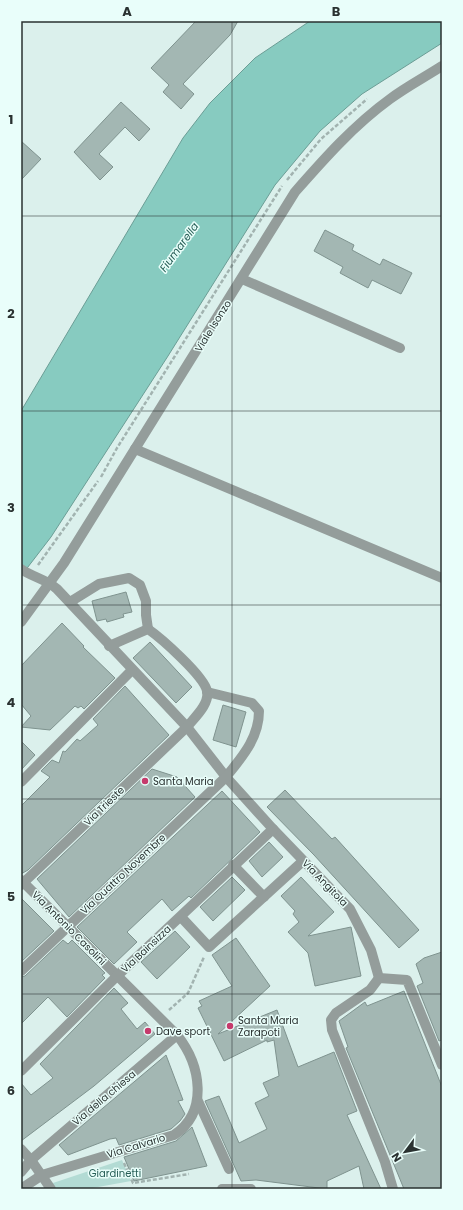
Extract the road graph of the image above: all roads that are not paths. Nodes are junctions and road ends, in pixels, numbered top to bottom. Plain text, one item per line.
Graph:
1 (442, 66) edge
2 (242, 279) junction
3 (400, 348) dead end
4 (135, 449) junction
5 (21, 569) edge
6 (442, 578) edge
7 (50, 582) junction
8 (70, 602) junction
9 (21, 622) edge
10 (148, 628) junction
11 (109, 646) junction
12 (132, 670) junction
13 (208, 692) junction
14 (186, 727) junction
15 (226, 777) junction
16 (21, 782) edge
17 (273, 829) junction
18 (303, 861) junction
19 (233, 865) junction
20 (22, 882) edge
21 (264, 897) junction
22 (181, 917) junction
23 (67, 926) junction
24 (21, 971) edge
25 (117, 976) junction
26 (379, 978) junction
27 (178, 1035) junction
28 (442, 1065) edge
29 (21, 1071) edge
30 (198, 1101) junction
31 (21, 1149) edge
32 (31, 1160) junction
33 (229, 1169) dead end
34 (21, 1172) edge
35 (42, 1176) junction
36 (233, 1184) edge
37 (21, 1189) edge
38 (51, 1189) edge
39 (222, 1189) edge
40 (251, 1189) edge
41 (393, 1189) edge

1 - 2 street, Viale Isonzo
2 - 3 street
2 - 4 street, Viale Isonzo
4 - 6 street
4 - 7 street, Viale Isonzo
5 - 7 street
7 - 8 street, Via Angitola
7 - 9 street, Viale Isonzo
8 - 10 street
8 - 11 street, Via Angitola
10 - 11 street
10 - 13 street
11 - 12 street, Via Angitola
12 - 14 street, Via Angitola
12 - 16 street
13 - 14 street, Via Trieste
13 - 15 street, Via Quattro Novembre
14 - 15 street, Via Angitola
14 - 20 street, Via Trieste
15 - 17 street, Via Angitola
15 - 23 street, Via Quattro Novembre
17 - 18 street, Via Angitola
17 - 19 street, Via Bainsizza
18 - 21 street
18 - 26 street, Via Angitola
19 - 21 street
19 - 22 street, Via Bainsizza
20 - 23 street, Via Antonio Casolini
21 - 22 street
22 - 25 street, Via Bainsizza
23 - 24 street, Via Quattro Novembre
23 - 25 street, Via Antonio Casolini
25 - 27 street, Via Antonio Casolini
25 - 29 street, Via Bainsizza
26 - 28 street
26 - 41 street
27 - 30 street, Via Calvario
27 - 32 street, Via della chiesa
30 - 33 street
30 - 35 street, Via Calvario
31 - 32 street
32 - 34 street, Via della chiesa
32 - 35 street
35 - 37 street, Via Calvario
35 - 38 street
36 - 39 street
36 - 40 street

